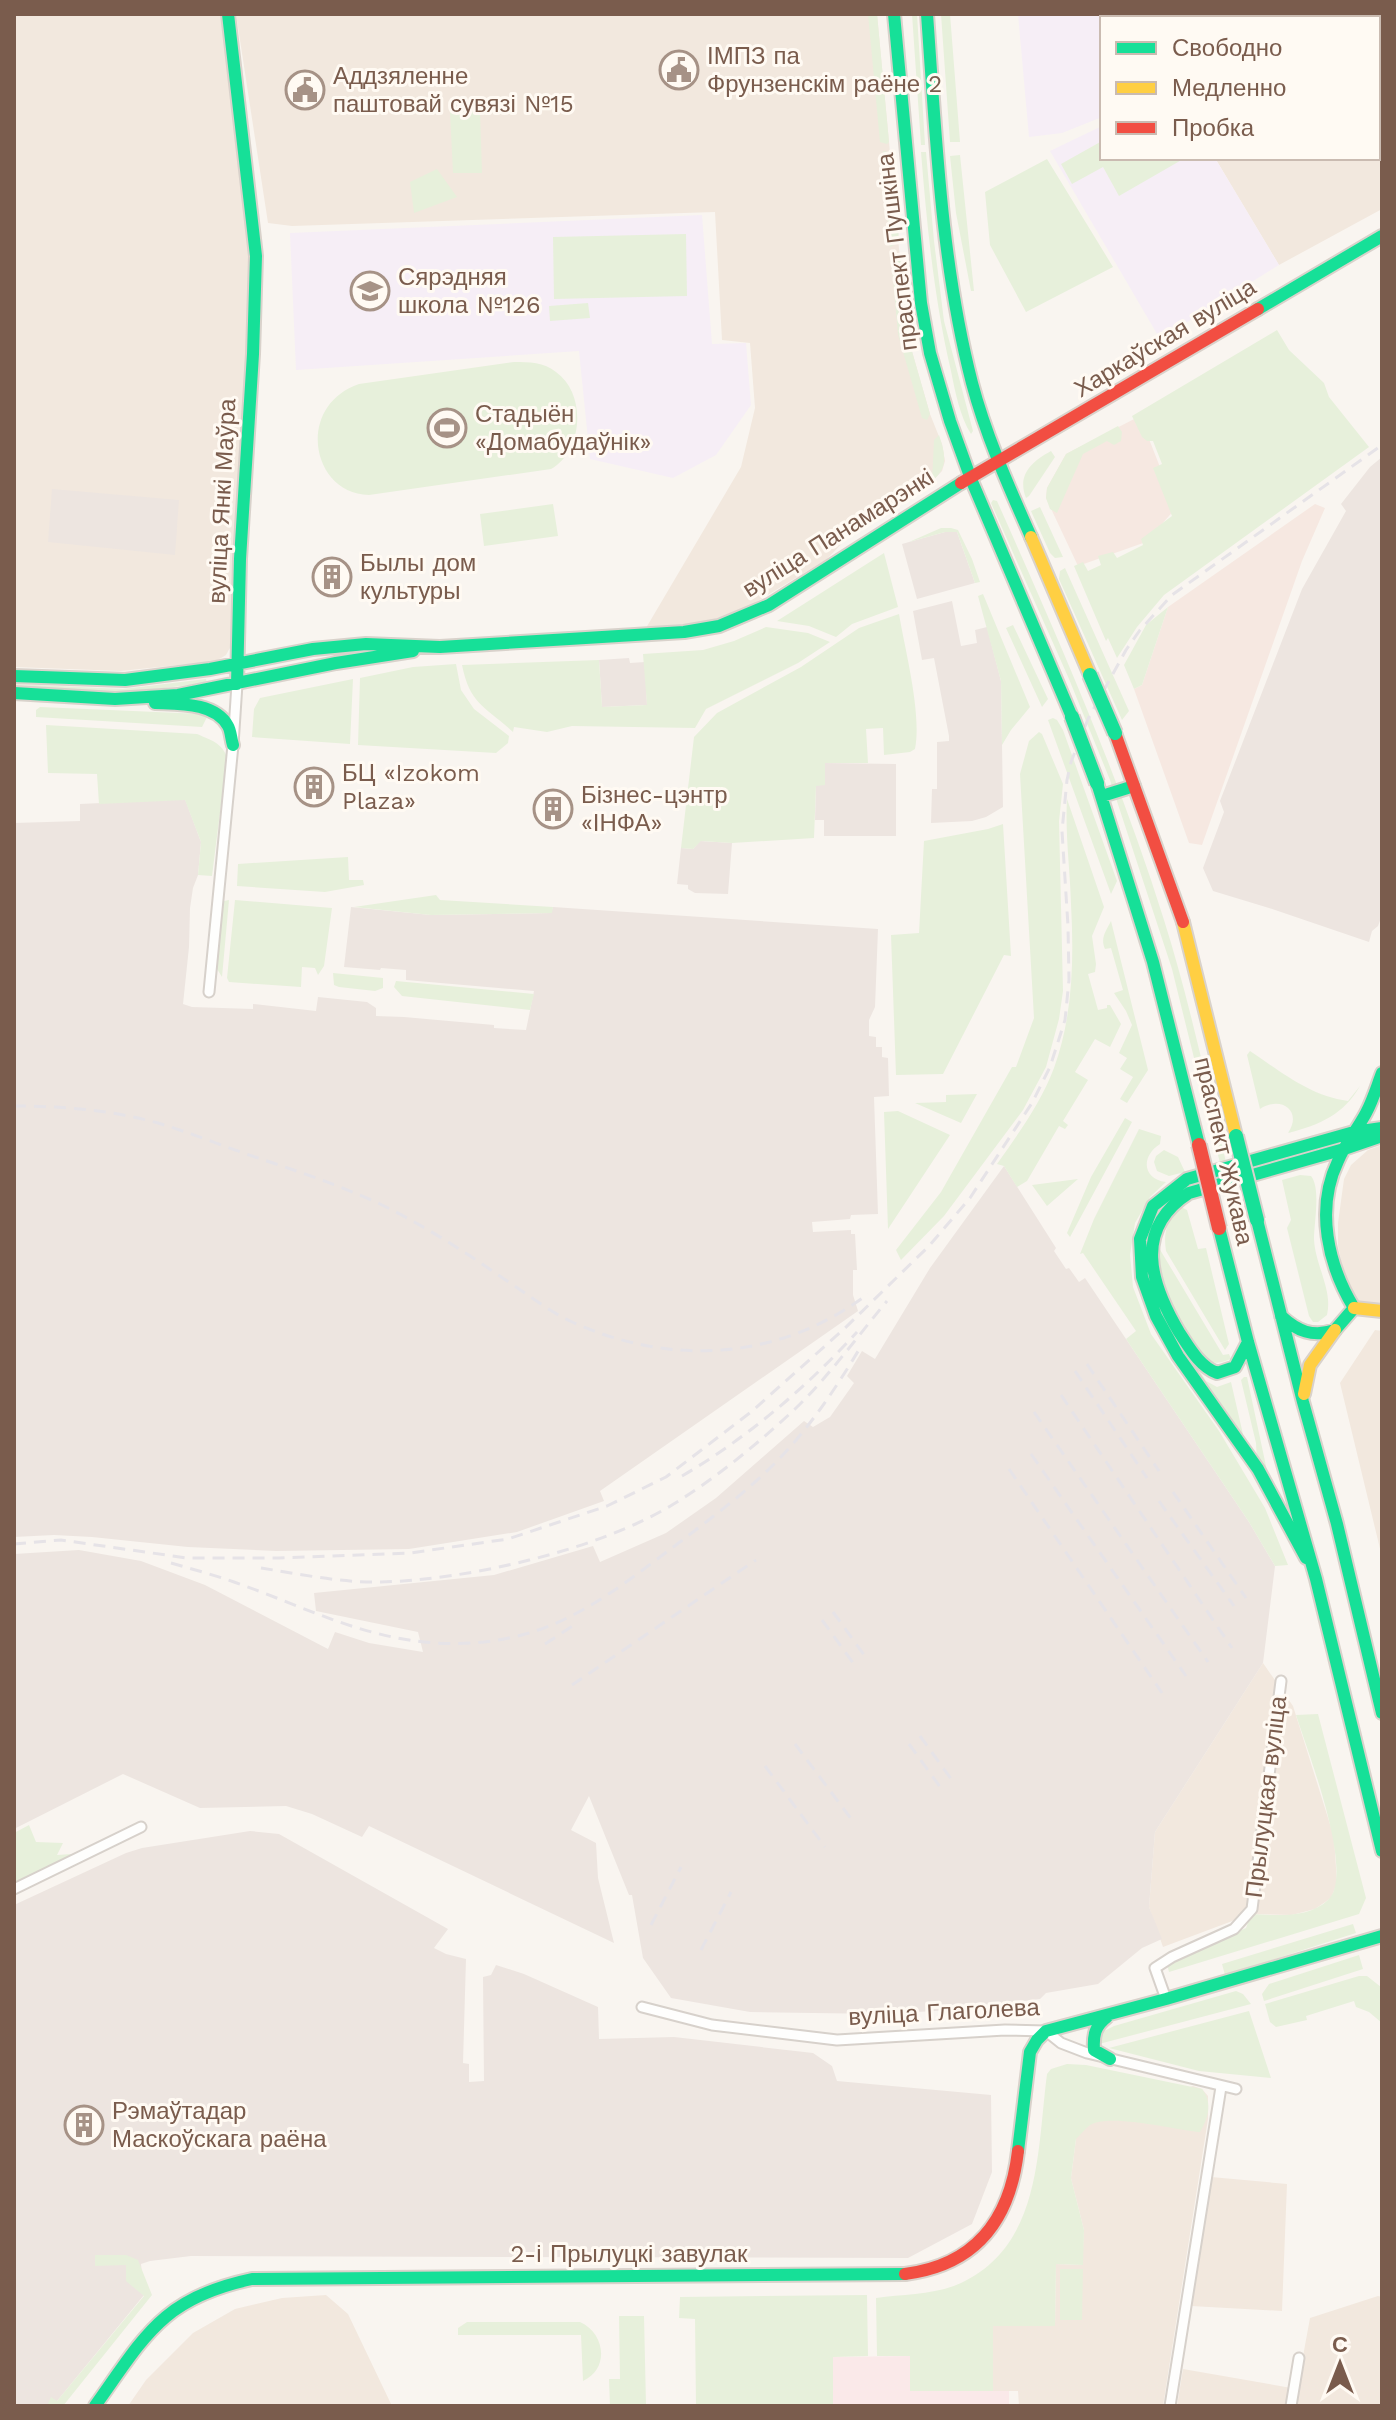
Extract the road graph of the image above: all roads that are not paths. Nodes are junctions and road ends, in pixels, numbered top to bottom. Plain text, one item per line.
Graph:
1 (228, 14) edge
2 (894, 14) edge
3 (927, 14) edge
4 (1382, 236) edge
5 (1000, 462) junction
6 (971, 479) junction
7 (440, 647) junction
8 (237, 664) junction
9 (14, 676) edge
10 (237, 684) junction
11 (14, 693) edge
12 (115, 699) junction
13 (233, 745) junction
14 (1134, 786) junction
15 (1099, 790) junction
16 (209, 992) dead end
17 (1380, 1080) edge
18 (1382, 1103) edge
19 (1382, 1128) edge
20 (1354, 1132) junction
21 (1382, 1136) edge
22 (1326, 1141) junction
23 (1344, 1149) junction
24 (1317, 1157) junction
25 (1333, 1171) junction
26 (1354, 1308) junction
27 (1382, 1311) edge
28 (1281, 1316) junction
29 (1335, 1330) junction
30 (1248, 1342) junction
31 (1303, 1402) junction
32 (1316, 1579) junction
33 (1281, 1681) dead end
34 (1382, 1713) edge
35 (141, 1827) dead end
36 (1382, 1851) edge
37 (14, 1889) edge
38 (1382, 1936) edge
39 (1166, 1999) junction
40 (642, 2007) dead end
41 (1113, 2013) junction
42 (1046, 2031) junction
43 (1110, 2059) junction
44 (1221, 2087) junction
45 (1236, 2089) dead end
46 (1299, 2358) dead end
47 (95, 2406) edge
48 (1170, 2406) edge
49 (1291, 2406) edge

1 - 8 main road, вуліца Янкі Маўра
2 - 6 main road, праспект Пушкіна
3 - 5 main road
4 - 5 main road, Харкаўская вуліца
5 - 6 main road, Харкаўская вуліца
5 - 14 main road, праспект Жукава, bridge
6 - 7 main road, вуліца Панамарэнкі
6 - 15 main road, праспект Жукава, bridge
7 - 8 main road, вуліца Панамарэнкі
7 - 10 main road, вуліца Панамарэнкі
8 - 9 main road, вуліца Панамарэнкі
8 - 10 main road, вуліца Янкі Маўра
10 - 12 main road, вуліца Панамарэнкі
10 - 13 street, вуліца Янкі Маўра
11 - 12 main road, вуліца Панамарэнкі
12 - 13 main road
13 - 16 street, вуліца Янкі Маўра
14 - 15 main road
14 - 28 main road, праспект Жукава, bridge
15 - 30 main road, праспект Жукава, bridge
17 - 18 main road
17 - 20 main road
19 - 20 main road
20 - 22 main road
20 - 23 main road
21 - 23 main road
22 - 23 main road
22 - 32 main road
23 - 24 main road
23 - 25 main road
24 - 25 main road
24 - 30 main road
25 - 26 main road
26 - 27 main road
26 - 29 main road
28 - 29 main road
28 - 31 main road, праспект Жукава
29 - 31 main road
30 - 32 main road, праспект Жукава
31 - 34 main road, праспект Жукава
32 - 36 main road, праспект Жукава
33 - 39 street, Прылуцкая вуліца
35 - 37 street
38 - 39 main road, вуліца Глаголева
39 - 41 main road, вуліца Глаголева
40 - 42 street, вуліца Глаголева
41 - 42 main road, вуліца Глаголева
41 - 43 main road
42 - 43 street
42 - 47 main road, 2-і Прылуцкі завулак
43 - 44 street
44 - 45 street
44 - 48 street
46 - 49 street

